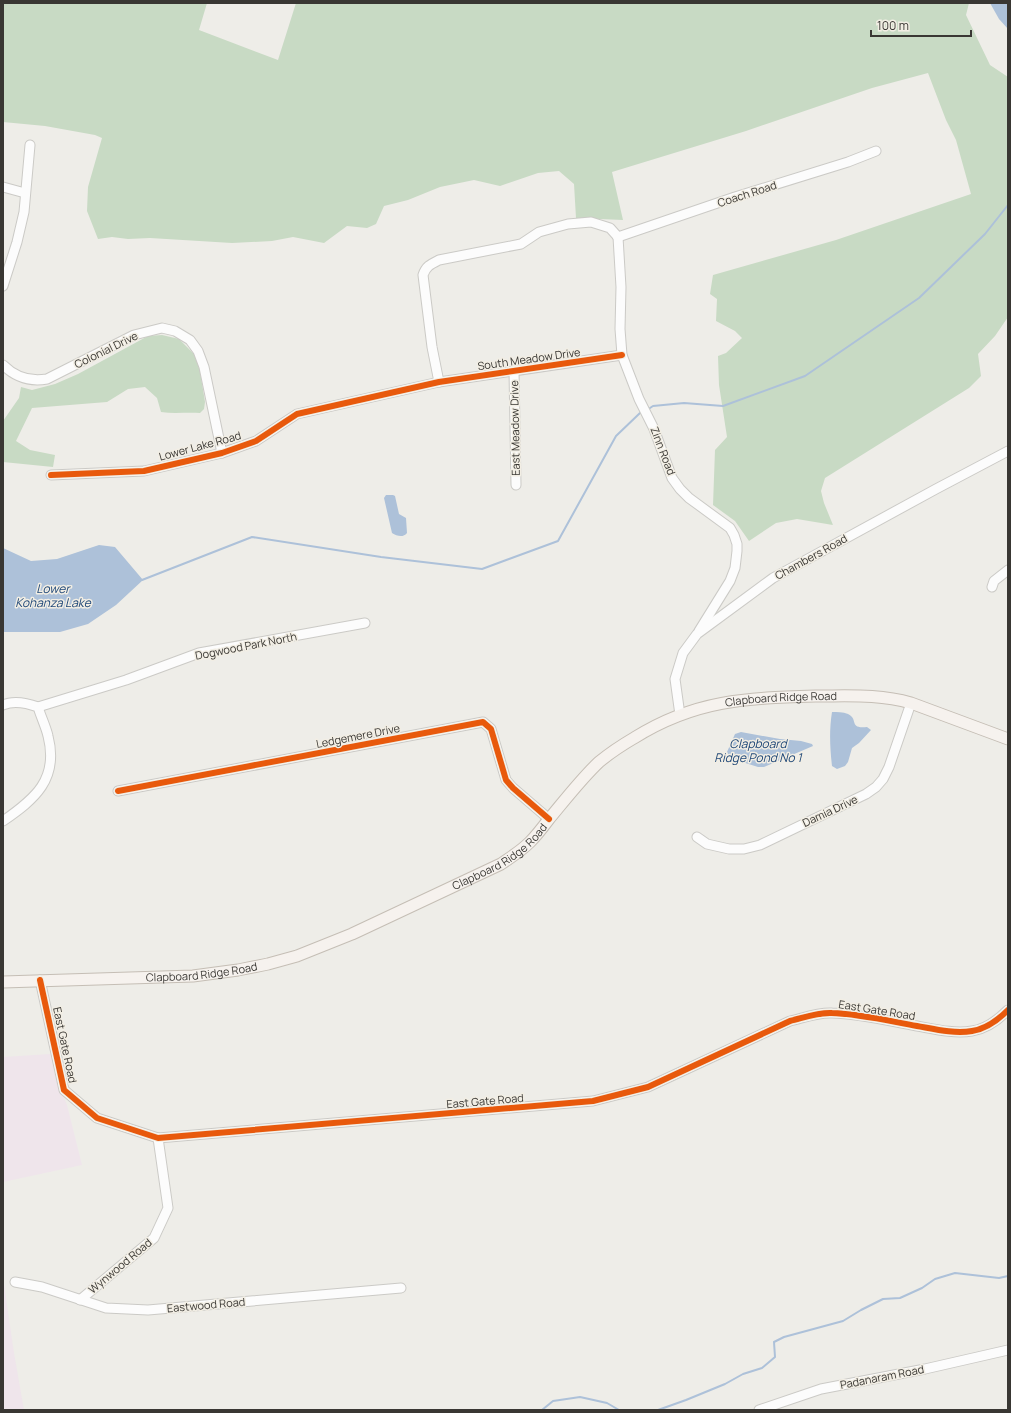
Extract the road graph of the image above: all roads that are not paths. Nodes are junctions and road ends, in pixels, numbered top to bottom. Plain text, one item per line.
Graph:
1 (30, 145) dead end
2 (876, 151) dead end
3 (3, 187) edge
4 (25, 193) junction
5 (618, 237) junction
6 (3, 286) edge
7 (622, 355) junction
8 (3, 365) edge
9 (514, 371) junction
10 (439, 382) junction
11 (1008, 451) edge
12 (222, 453) junction
13 (51, 475) dead end
14 (516, 485) dead end
15 (1008, 570) edge
16 (992, 587) dead end
17 (365, 623) dead end
18 (697, 634) junction
19 (911, 703) junction
20 (3, 705) edge
21 (38, 708) junction
22 (680, 715) junction
23 (1008, 740) edge
24 (118, 791) dead end
25 (549, 819) junction
26 (3, 821) edge
27 (697, 837) dead end
28 (40, 980) junction
29 (3, 982) edge
30 (1008, 1010) edge
31 (158, 1138) junction
32 (15, 1282) dead end
33 (401, 1288) dead end
34 (80, 1300) junction
35 (1008, 1350) edge
36 (759, 1410) edge

1 - 4 street
2 - 5 street, Coach Road
3 - 4 street
4 - 6 street
5 - 7 street, Zinn Road
5 - 10 street
7 - 9 street, South Meadow Drive
7 - 18 street, Zinn Road
8 - 12 street, Colonial Drive
9 - 10 street, South Meadow Drive
9 - 14 street, East Meadow Drive
10 - 12 street, Lower Lake Road
11 - 18 street, Chambers Road
12 - 13 street, Lower Lake Road
15 - 16 street
17 - 21 street, Dogwood Park North
18 - 22 street, Chambers Road
19 - 22 main road, Clapboard Ridge Road
19 - 23 main road, Clapboard Ridge Road
19 - 27 street, Damia Drive
20 - 21 street
21 - 26 street
22 - 25 main road, Clapboard Ridge Road
24 - 25 street, Ledgemere Drive
25 - 28 main road, Clapboard Ridge Road
28 - 29 main road, Clapboard Ridge Road
28 - 31 street, East Gate Road
30 - 31 street, East Gate Road
31 - 34 street, Wynwood Road
32 - 34 street, Eastwood Road
33 - 34 street, Eastwood Road
35 - 36 street, Padanaram Road

